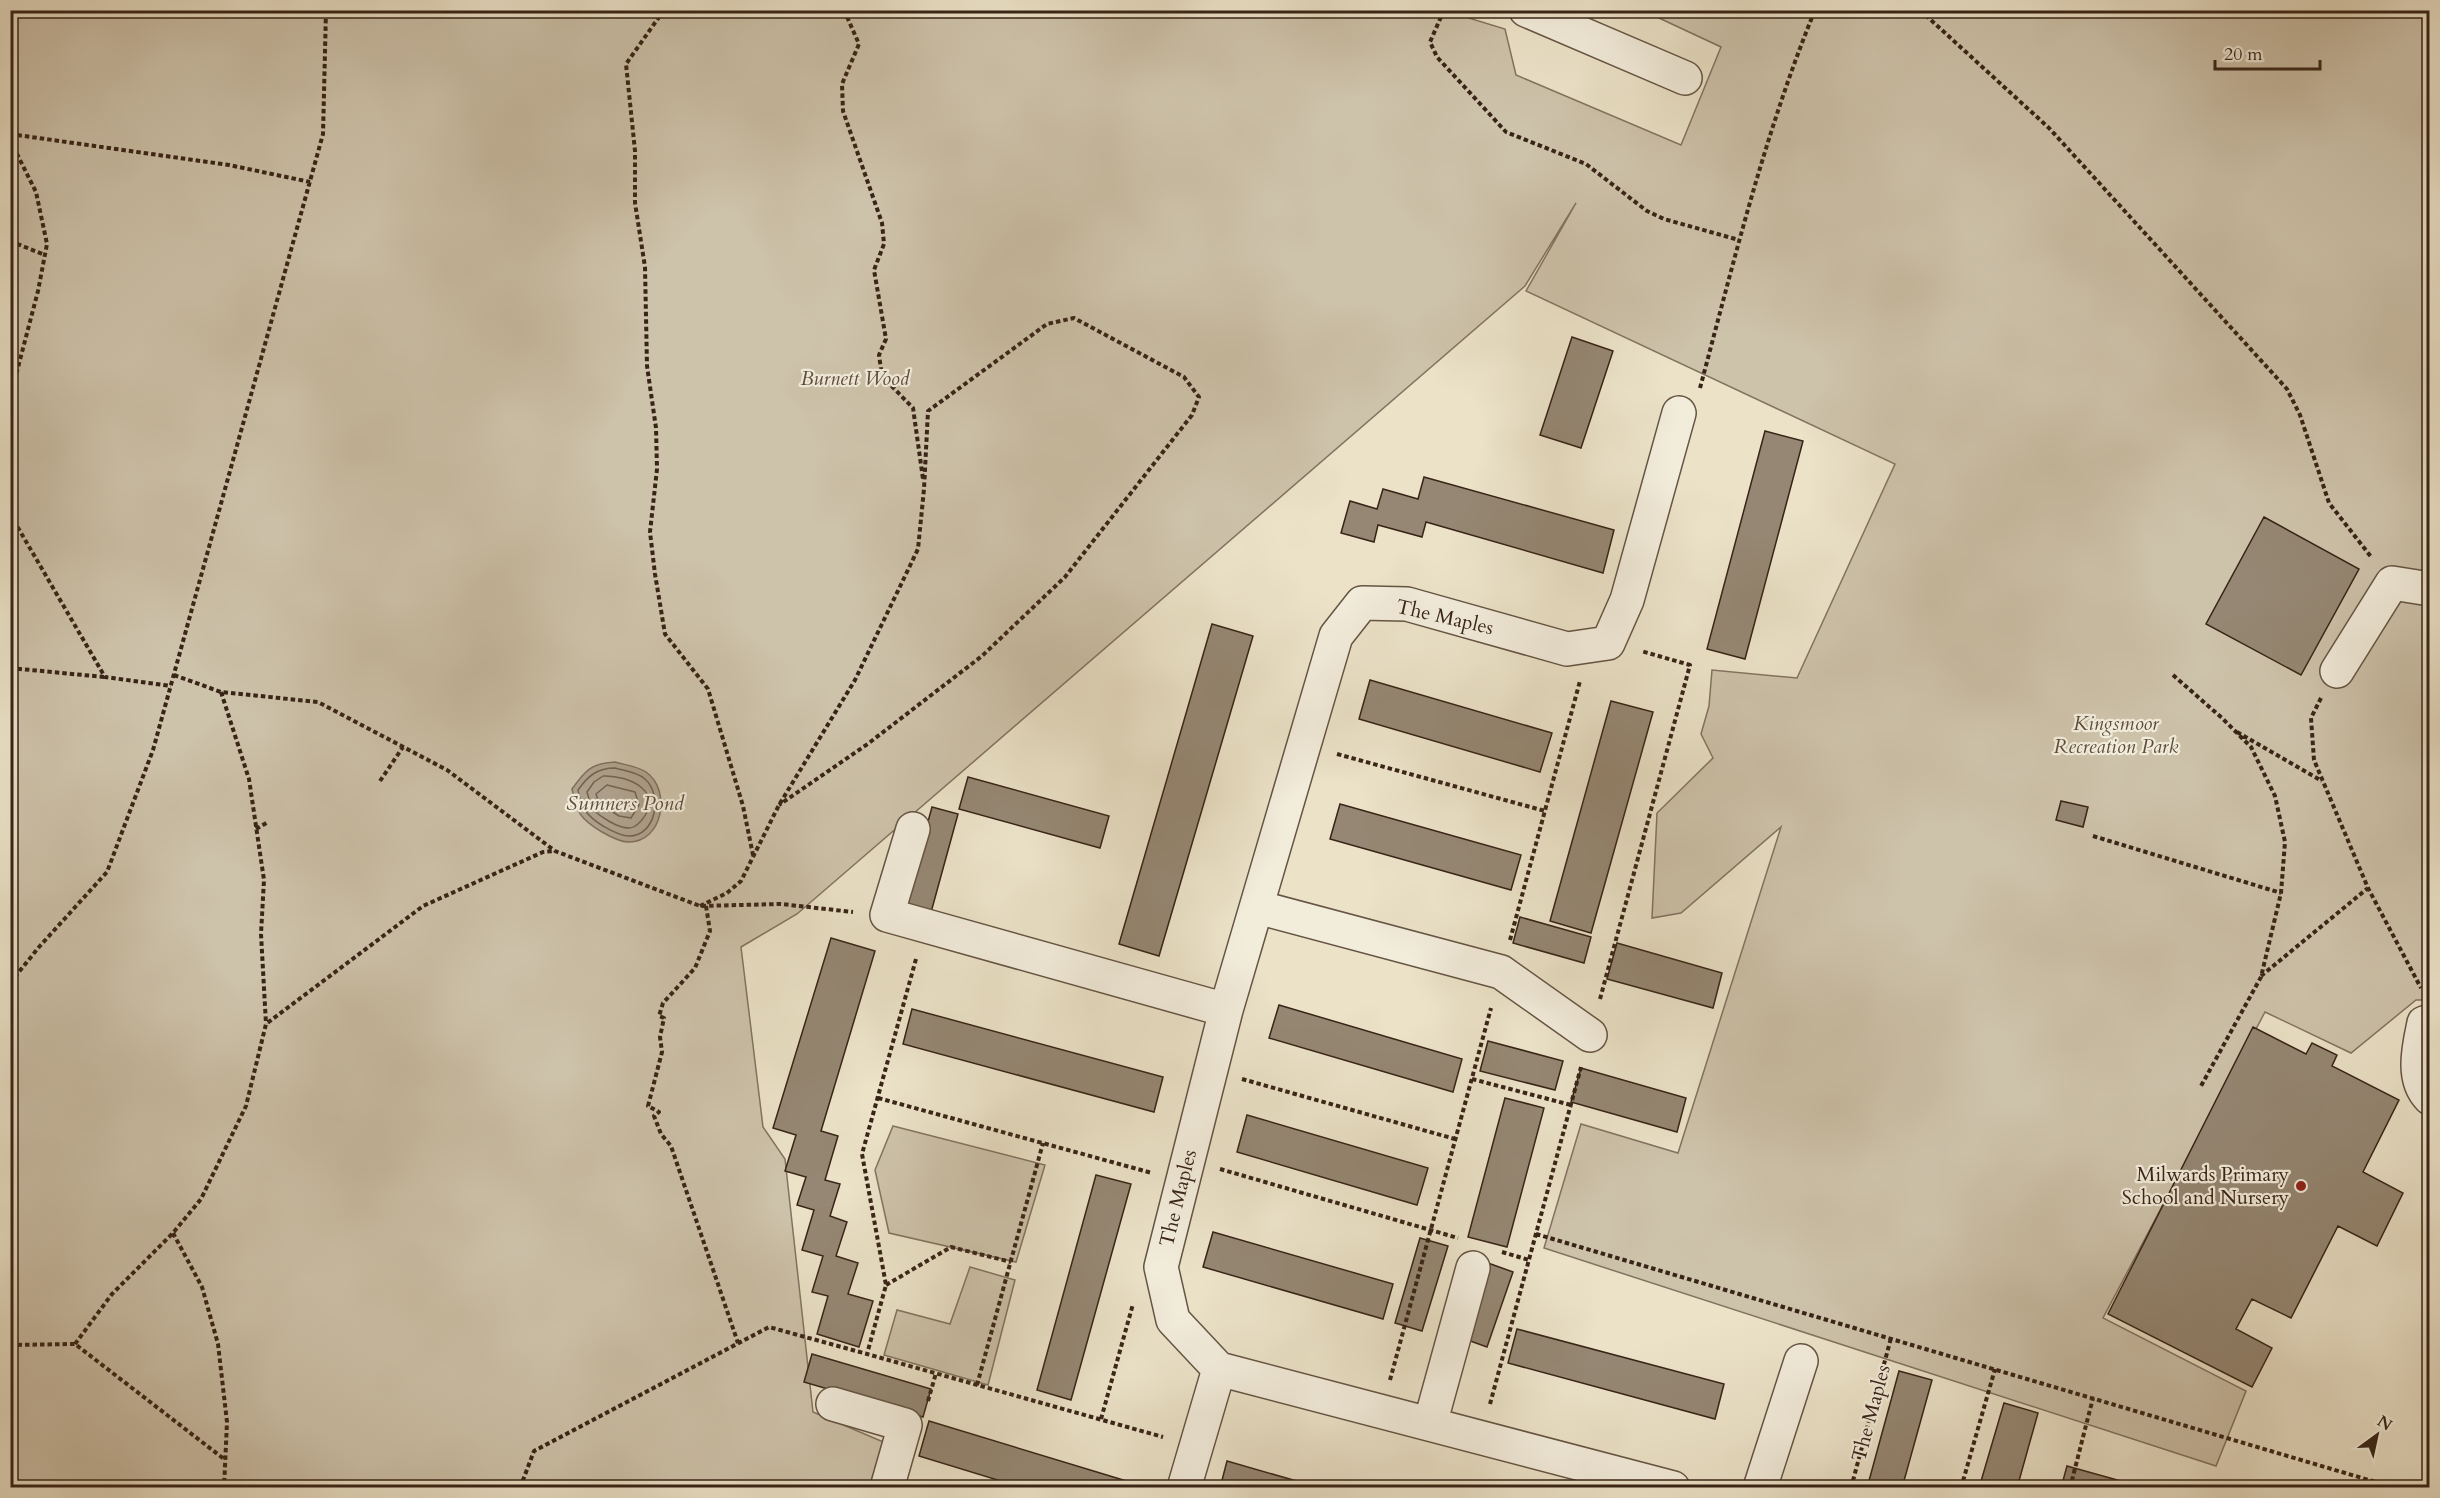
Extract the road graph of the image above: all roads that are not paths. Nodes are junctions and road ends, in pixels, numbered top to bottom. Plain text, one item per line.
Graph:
1 (1526, 10) edge
2 (1685, 78) dead end
3 (1679, 413) road end
4 (2430, 589) edge
5 (2337, 671) road end
6 (913, 830) dead end
7 (1257, 907) junction
8 (2427, 1008) edge
9 (1226, 1010) junction
10 (1590, 1035) dead end
11 (2430, 1098) edge
12 (1480, 1253) road end
13 (1801, 1361) dead end
14 (1219, 1369) junction
15 (833, 1404) dead end
16 (1430, 1424) junction
17 (1587, 1477) edge
18 (888, 1488) edge
19 (1184, 1488) edge
20 (1673, 1488) edge
21 (1760, 1488) edge

1 - 2 street
3 - 7 street, The Maples
4 - 5 street
6 - 9 street
7 - 9 street, The Maples
7 - 10 street
8 - 11 street
9 - 14 street, The Maples
12 - 16 street
13 - 21 street
14 - 16 street
14 - 19 street
15 - 18 street
16 - 17 street
17 - 20 street

